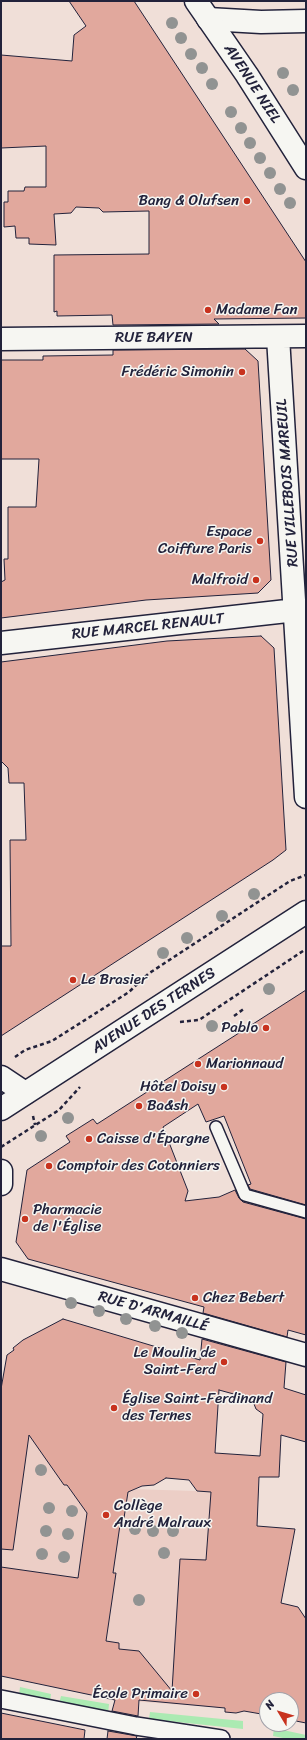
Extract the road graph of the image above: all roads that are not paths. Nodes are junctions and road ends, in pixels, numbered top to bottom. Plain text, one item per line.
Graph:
1 (196, 1) edge
2 (208, 19) junction
3 (306, 21) edge
4 (306, 168) edge
5 (306, 336) edge
6 (278, 337) junction
7 (1, 339) edge
8 (296, 610) junction
9 (1, 643) edge
10 (306, 797) edge
11 (306, 912) edge
12 (1, 1077) edge
13 (25, 1093) junction
14 (1, 1109) edge
15 (216, 1127) dead end
16 (1, 1171) edge
17 (1, 1184) edge
18 (306, 1212) edge
19 (1, 1269) edge
20 (306, 1355) edge
21 (1, 1699) edge
22 (221, 1739) edge

1 - 2 street, AVENUE NIEL
2 - 3 street
2 - 4 street, AVENUE NIEL
5 - 6 street, RUE BAYEN
6 - 7 street, RUE BAYEN
6 - 8 street, RUE VILLEBOIS MAREUIL
8 - 9 street, RUE MARCEL RENAULT
8 - 10 street, RUE VILLEBOIS MAREUIL
11 - 13 street, AVENUE DES TERNES
12 - 13 street
13 - 14 street, AVENUE DES TERNES
15 - 18 lane
16 - 17 street
19 - 20 street, RUE D'ARMAILLÉ
21 - 22 street

